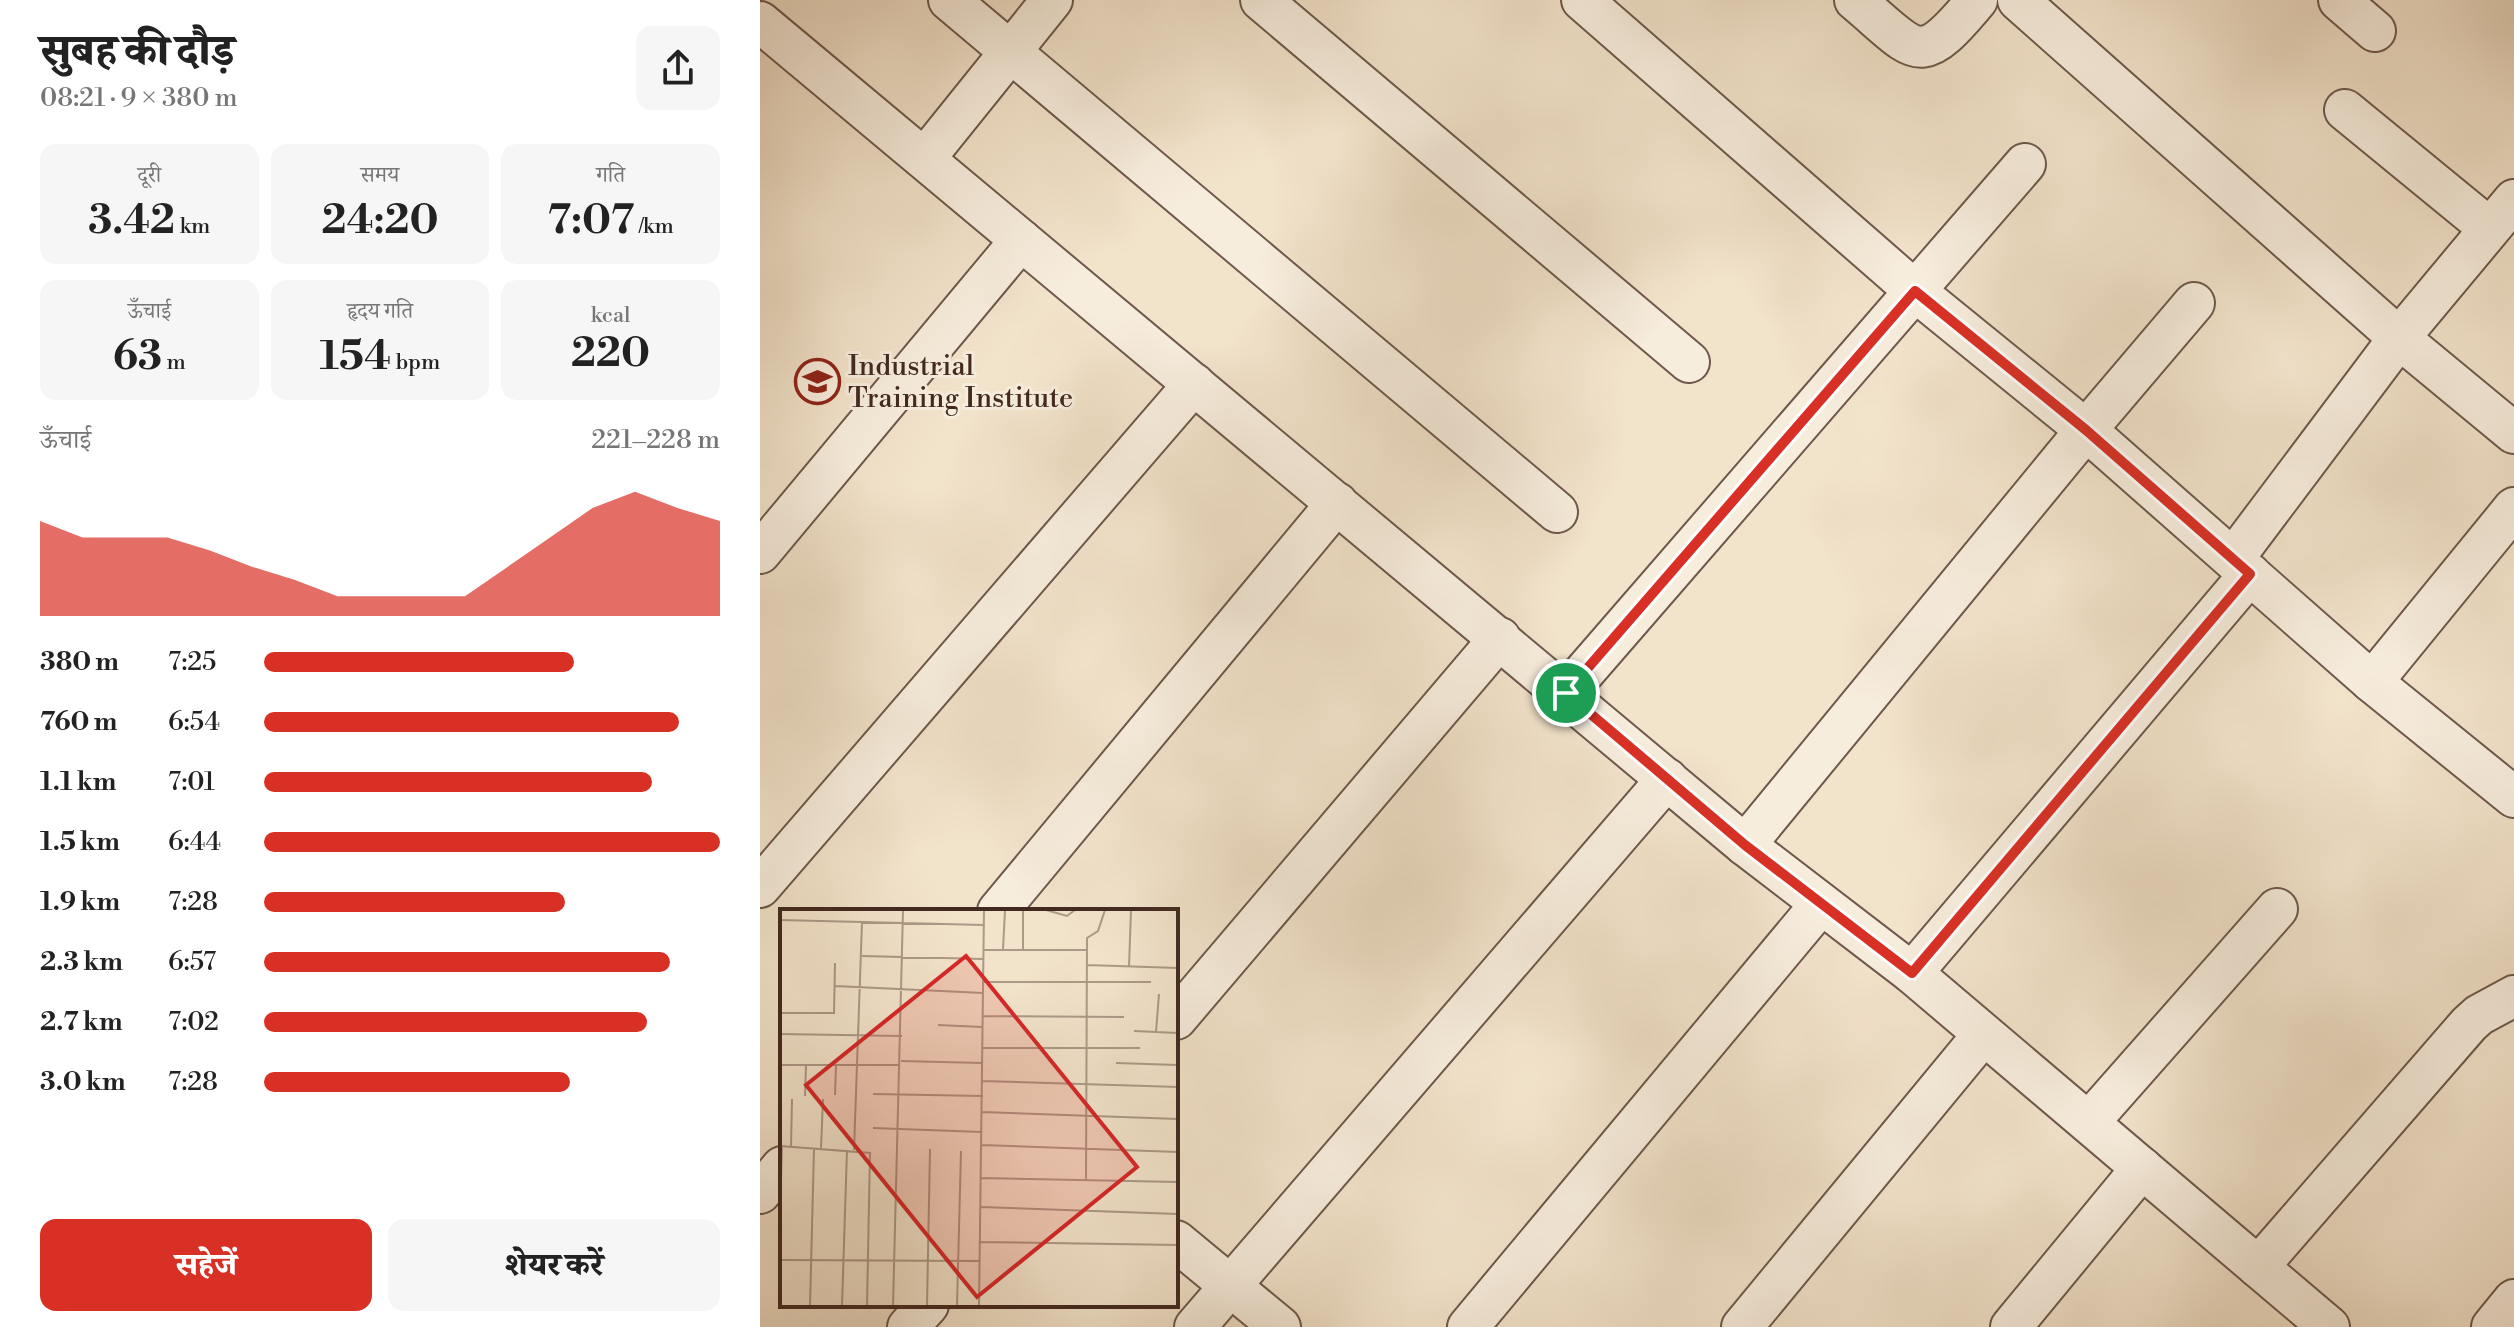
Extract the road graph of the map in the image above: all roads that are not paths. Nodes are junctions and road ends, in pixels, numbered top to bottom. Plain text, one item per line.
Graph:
1 (949, 0) edge
2 (1052, 0) edge
3 (1261, 0) edge
4 (1582, 0) edge
5 (1855, 0) edge
6 (1977, 0) edge
7 (2018, 0) edge
8 (2339, 0) edge
9 (760, 22) edge
10 (2375, 31) dead end
11 (1011, 54) junction
12 (2345, 110) dead end
13 (925, 158) junction
14 (2025, 164) dead end
15 (2502, 214) edge
16 (1021, 240) junction
17 (1915, 291) junction
18 (2194, 303) dead end
19 (2399, 338) junction
20 (1689, 362) dead end
21 (1194, 384) junction
22 (2086, 430) junction
23 (2514, 433) edge
24 (1337, 503) junction
25 (2514, 508) edge
26 (1557, 512) dead end
27 (760, 553) edge
28 (2241, 567) junction
29 (1500, 638) junction
30 (2372, 682) junction
31 (1566, 693) junction
32 (1667, 779) junction
33 (2514, 797) edge
34 (1745, 845) junction
35 (760, 887) edge
36 (1821, 904) junction
37 (1000, 909) edge
38 (2277, 909) dead end
39 (1912, 973) junction
40 (2514, 996) edge
41 (1178, 1017) edge
42 (1983, 1035) junction
43 (2089, 1122) junction
44 (2142, 1168) junction
45 (780, 1169) edge
46 (760, 1193) edge
47 (1178, 1243) edge
48 (2258, 1267) junction
49 (1230, 1287) junction
50 (2514, 1300) edge
51 (926, 1307) edge
52 (2313, 1322) edge
53 (908, 1327) edge
54 (1195, 1327) edge
55 (1280, 1327) edge
56 (1468, 1327) edge
57 (1742, 1327) edge
58 (2011, 1327) edge
59 (2492, 1327) edge

1 - 11 street
2 - 11 street
3 - 20 street
4 - 17 street
5 - 6 street
7 - 19 street
8 - 10 street
9 - 13 street
11 - 13 street
11 - 26 street
12 - 15 street
13 - 16 street
14 - 17 street
15 - 19 street
16 - 21 street
16 - 27 street
17 - 22 street
17 - 31 street
18 - 22 street
19 - 23 street
19 - 28 street
21 - 24 street
21 - 35 street
22 - 28 street
22 - 34 street
24 - 29 street
24 - 37 street
25 - 30 street
28 - 30 street
28 - 39 street
29 - 31 street
29 - 41 street
30 - 33 street
31 - 32 street
32 - 34 street
32 - 49 street
34 - 36 street
36 - 39 street
36 - 56 street
38 - 43 street
39 - 42 street
40 - 48 street
42 - 43 street
42 - 57 street
43 - 44 street
44 - 48 street
44 - 58 street
45 - 46 street
47 - 49 street
48 - 52 street
49 - 54 street
49 - 55 street
50 - 59 street
51 - 53 street

